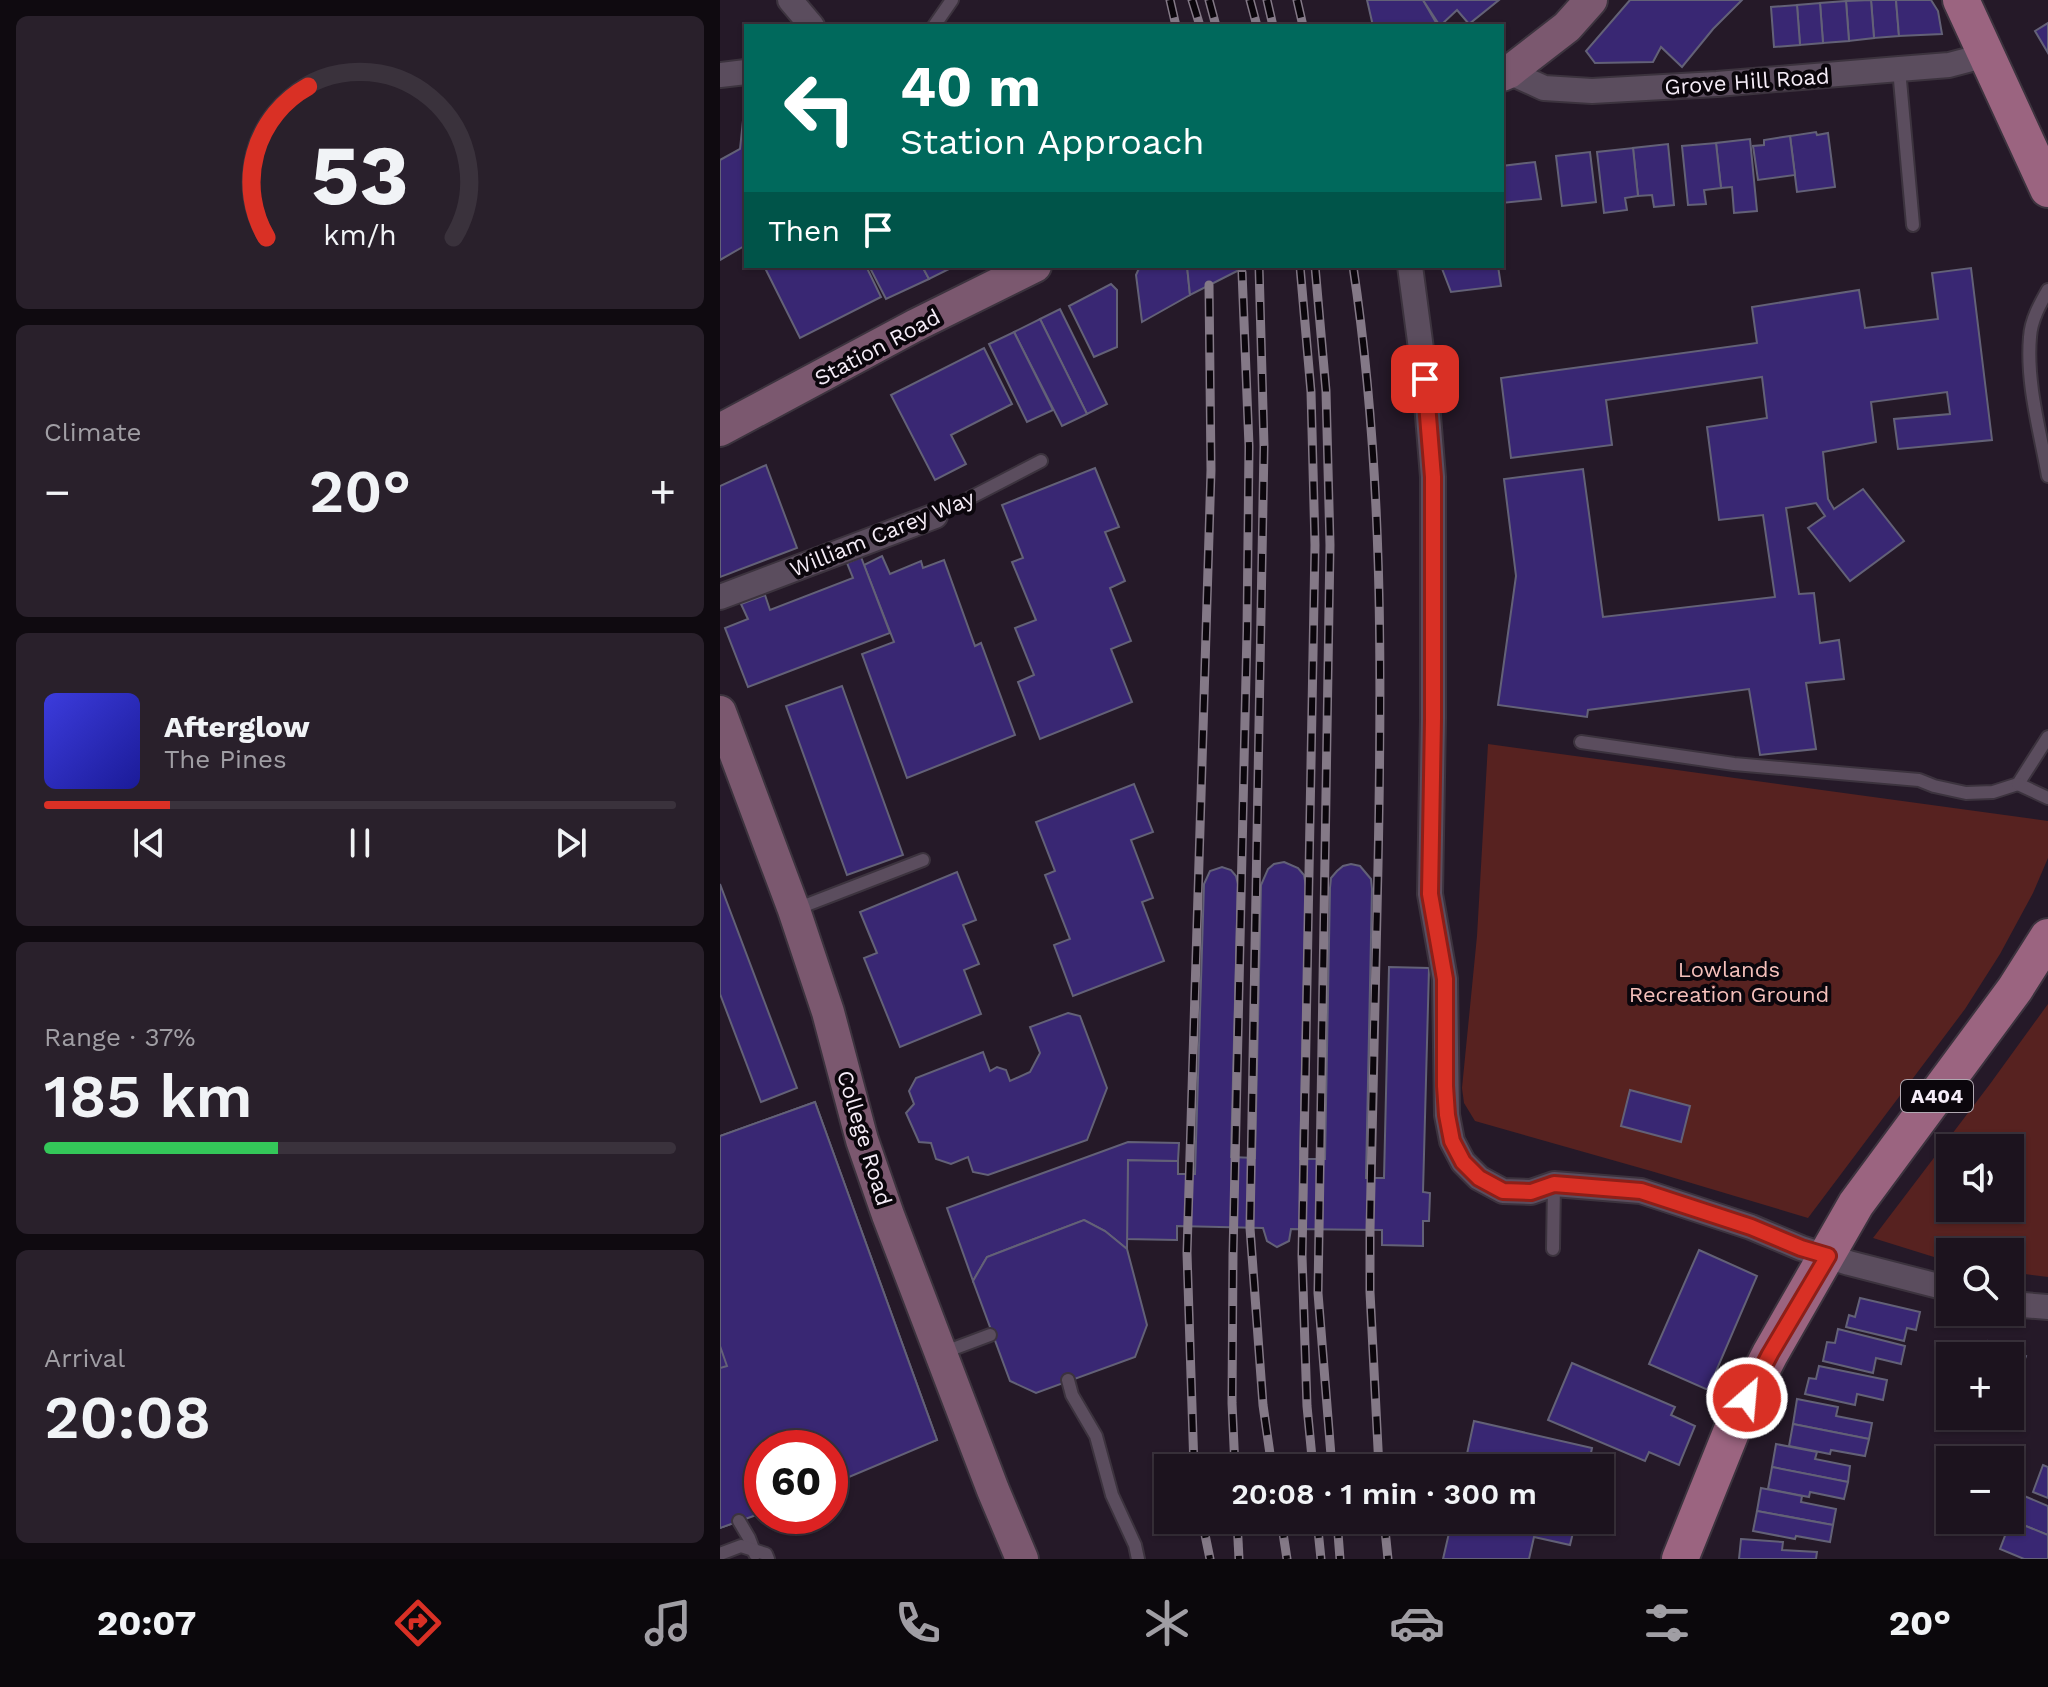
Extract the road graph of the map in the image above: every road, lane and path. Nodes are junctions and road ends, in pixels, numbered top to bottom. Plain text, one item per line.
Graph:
1 (790, 0) edge
2 (952, 0) edge
3 (1591, 0) edge
4 (1961, 0) edge
5 (810, 24) edge
6 (935, 24) edge
7 (1987, 55) junction
8 (1899, 69) junction
9 (744, 72) edge
10 (1506, 73) edge
11 (720, 75) edge
12 (2048, 189) edge
13 (1913, 225) dead end
14 (1031, 268) edge
15 (1410, 268) edge
16 (2048, 290) edge
17 (720, 430) edge
18 (1041, 461) dead end
19 (2048, 476) edge
20 (935, 516) joint
21 (720, 597) edge
22 (720, 712) edge
23 (2048, 737) edge
24 (1581, 742) dead end
25 (2018, 784) junction
26 (2048, 798) edge
27 (923, 860) dead end
28 (794, 910) junction
29 (2048, 937) edge
30 (1554, 1184) junction
31 (1553, 1249) dead end
32 (1828, 1256) junction
33 (1936, 1285) edge
34 (2024, 1305) edge
35 (2048, 1307) edge
36 (990, 1335) dead end
37 (942, 1353) junction
38 (1068, 1380) dead end
39 (739, 1521) dead end
40 (720, 1554) edge
41 (757, 1559) edge
42 (768, 1559) edge
43 (1022, 1559) edge
44 (1138, 1559) edge
45 (1680, 1559) edge

1 - 5 street
2 - 6 lane
3 - 10 main road
4 - 7 main road
7 - 8 street, Grove Hill Road
7 - 12 main road
8 - 10 street, Grove Hill Road
8 - 13 lane
9 - 11 street
14 - 17 main road, Station Road
15 - 30 street
16 - 19 lane
18 - 20 lane, William Carey Way
20 - 21 street, William Carey Way
22 - 28 main road, College Road
23 - 25 lane
24 - 25 lane
25 - 26 lane
27 - 28 lane
28 - 37 main road, College Road
29 - 32 main road, A404
30 - 31 lane
30 - 32 street
32 - 33 street
32 - 45 main road, A404
34 - 35 street
36 - 37 lane
37 - 43 main road, College Road
38 - 44 lane
39 - 41 lane
40 - 42 lane

